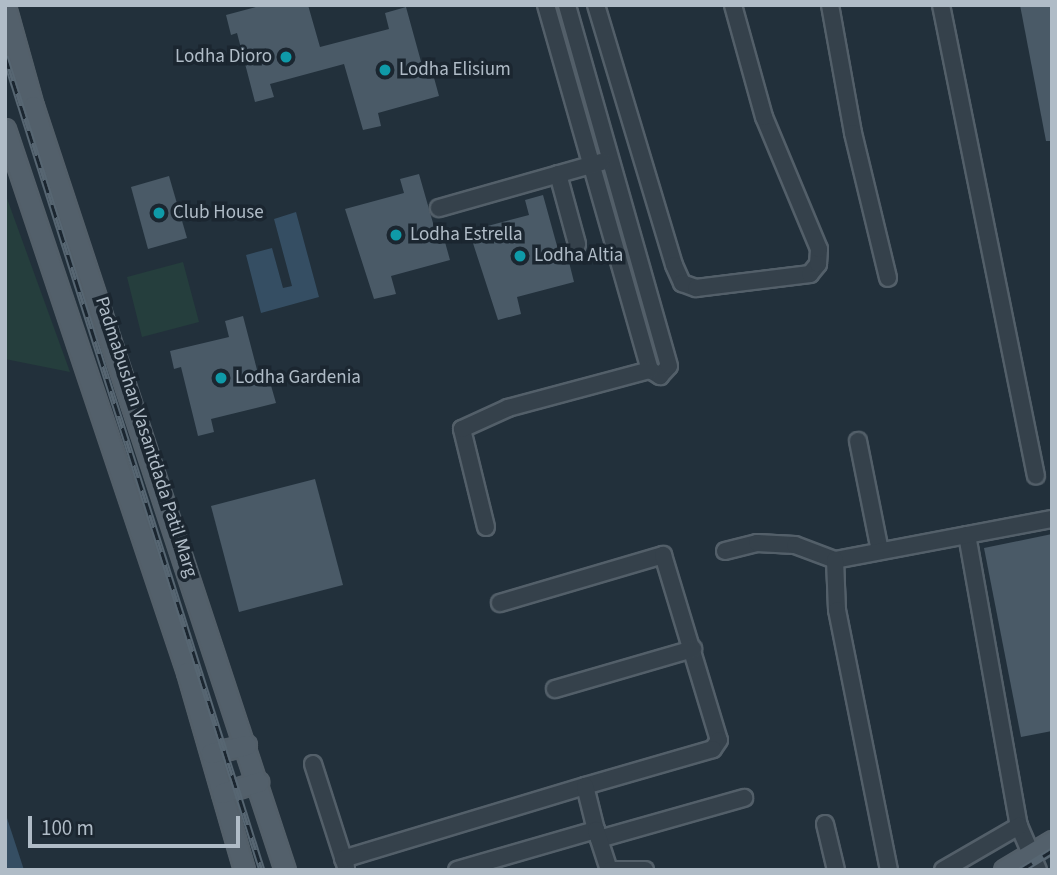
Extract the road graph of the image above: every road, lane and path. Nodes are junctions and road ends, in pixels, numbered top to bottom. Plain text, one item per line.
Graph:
1 (5, 5) edge
2 (545, 5) edge
3 (566, 5) edge
4 (596, 5) edge
5 (733, 5) edge
6 (830, 5) edge
7 (941, 5) edge
8 (5, 129) edge
9 (610, 160) junction
10 (592, 165) junction
11 (558, 174) junction
12 (439, 208) dead end
13 (577, 244) dead end
14 (888, 278) dead end
15 (650, 370) junction
16 (858, 441) dead end
17 (1036, 475) dead end
18 (1052, 519) edge
19 (486, 527) dead end
20 (967, 535) junction
21 (725, 551) dead end
22 (880, 551) junction
23 (835, 560) junction
24 (500, 603) dead end
25 (694, 649) junction
26 (555, 688) dead end
27 (246, 745) junction
28 (211, 753) junction
29 (313, 764) dead end
30 (258, 782) junction
31 (585, 786) junction
32 (222, 793) junction
33 (744, 798) dead end
34 (825, 824) dead end
35 (1019, 825) junction
36 (598, 835) junction
37 (1052, 841) edge
38 (1033, 862) edge
39 (345, 865) edge
40 (244, 870) edge
41 (285, 870) edge
42 (457, 870) edge
43 (610, 870) edge
44 (645, 870) edge
45 (836, 870) edge
46 (889, 870) edge
47 (943, 870) edge
48 (1003, 870) edge

1 - 27 main road, Padmabushan Vasantdada Patil Marg
2 - 10 lane
3 - 9 lane
4 - 5 lane
6 - 14 lane
7 - 17 lane
8 - 28 main road, Padmabushan Vasantdada Patil Marg
9 - 10 lane
9 - 15 lane
10 - 11 lane
10 - 15 lane
11 - 12 lane
11 - 13 lane
15 - 19 lane
16 - 22 lane
18 - 20 lane
20 - 22 lane
20 - 35 lane
21 - 23 lane
22 - 23 lane
23 - 46 lane
24 - 25 lane
25 - 26 lane
25 - 31 lane
27 - 28 main road
27 - 30 main road, Padmabushan Vasantdada Patil Marg
28 - 32 main road, Padmabushan Vasantdada Patil Marg
29 - 39 lane
30 - 32 main road
30 - 41 main road, Padmabushan Vasantdada Patil Marg
31 - 36 lane
31 - 39 lane
32 - 40 main road, Padmabushan Vasantdada Patil Marg
33 - 36 lane
34 - 45 lane
35 - 38 lane
35 - 47 lane
36 - 42 lane
36 - 43 lane
37 - 38 main road
38 - 48 main road
43 - 44 lane

